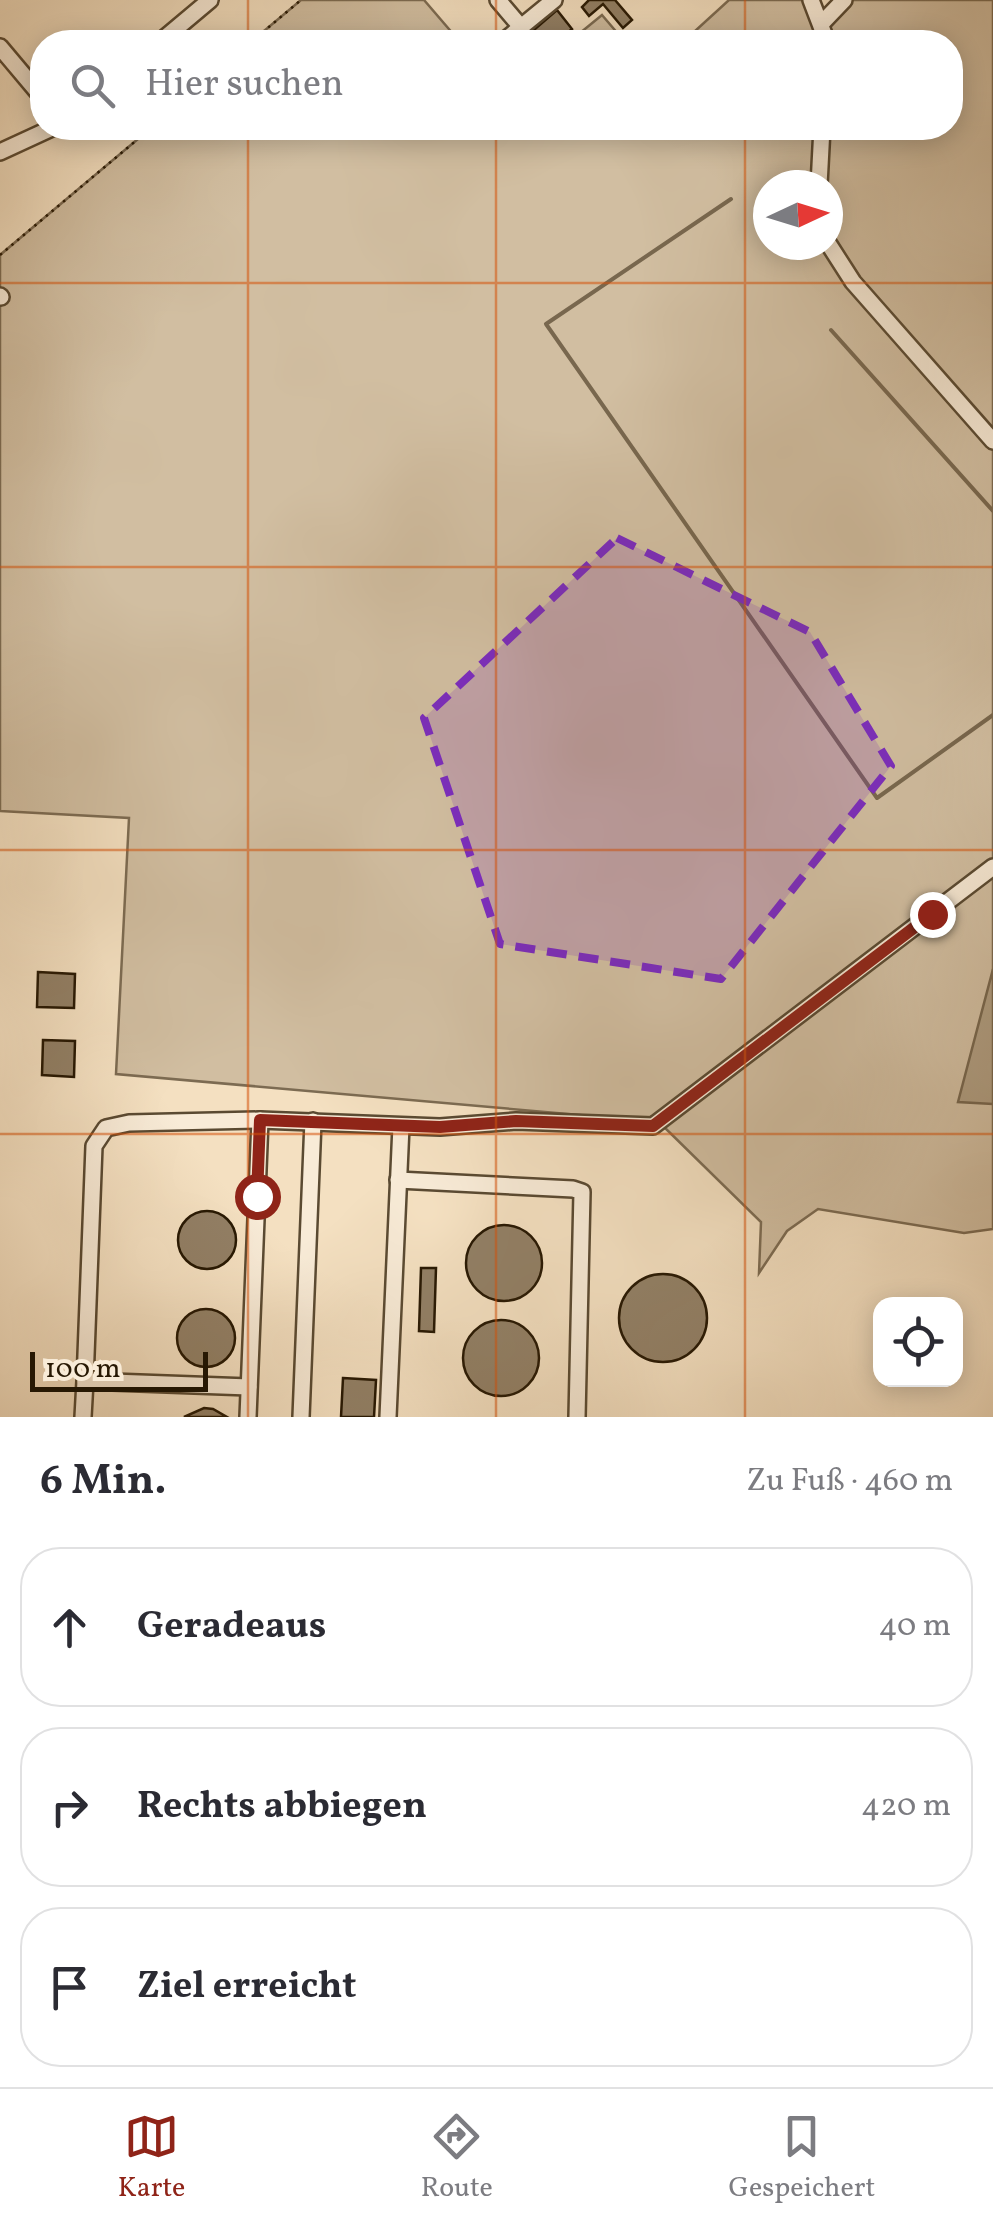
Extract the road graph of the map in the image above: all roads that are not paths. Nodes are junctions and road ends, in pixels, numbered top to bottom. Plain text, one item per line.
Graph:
1 (210, 0) edge
2 (498, 0) edge
3 (554, 0) edge
4 (812, 0) edge
5 (844, 0) edge
6 (822, 23) junction
7 (521, 27) junction
8 (174, 30) edge
9 (517, 30) edge
10 (824, 30) edge
11 (0, 47) edge
12 (30, 83) edge
13 (30, 138) edge
14 (821, 140) edge
15 (0, 152) edge
16 (820, 170) edge
17 (839, 260) edge
18 (993, 441) edge
19 (993, 867) edge
20 (260, 1120) junction
21 (313, 1122) junction
22 (401, 1126) junction
23 (398, 1180) junction
24 (85, 1380) junction
25 (249, 1387) junction
26 (84, 1417) edge
27 (248, 1417) edge
28 (302, 1417) edge
29 (388, 1417) edge
30 (577, 1417) edge

1 - 8 street
2 - 7 street
3 - 7 street
4 - 6 street
5 - 6 street
6 - 10 street
7 - 9 street
11 - 12 street
13 - 15 street
14 - 16 street
17 - 18 street
19 - 22 street
20 - 21 street
20 - 24 street
20 - 25 street
21 - 22 street
21 - 28 street
22 - 23 street
23 - 29 street
23 - 30 street
24 - 25 street
24 - 26 street
25 - 27 street

